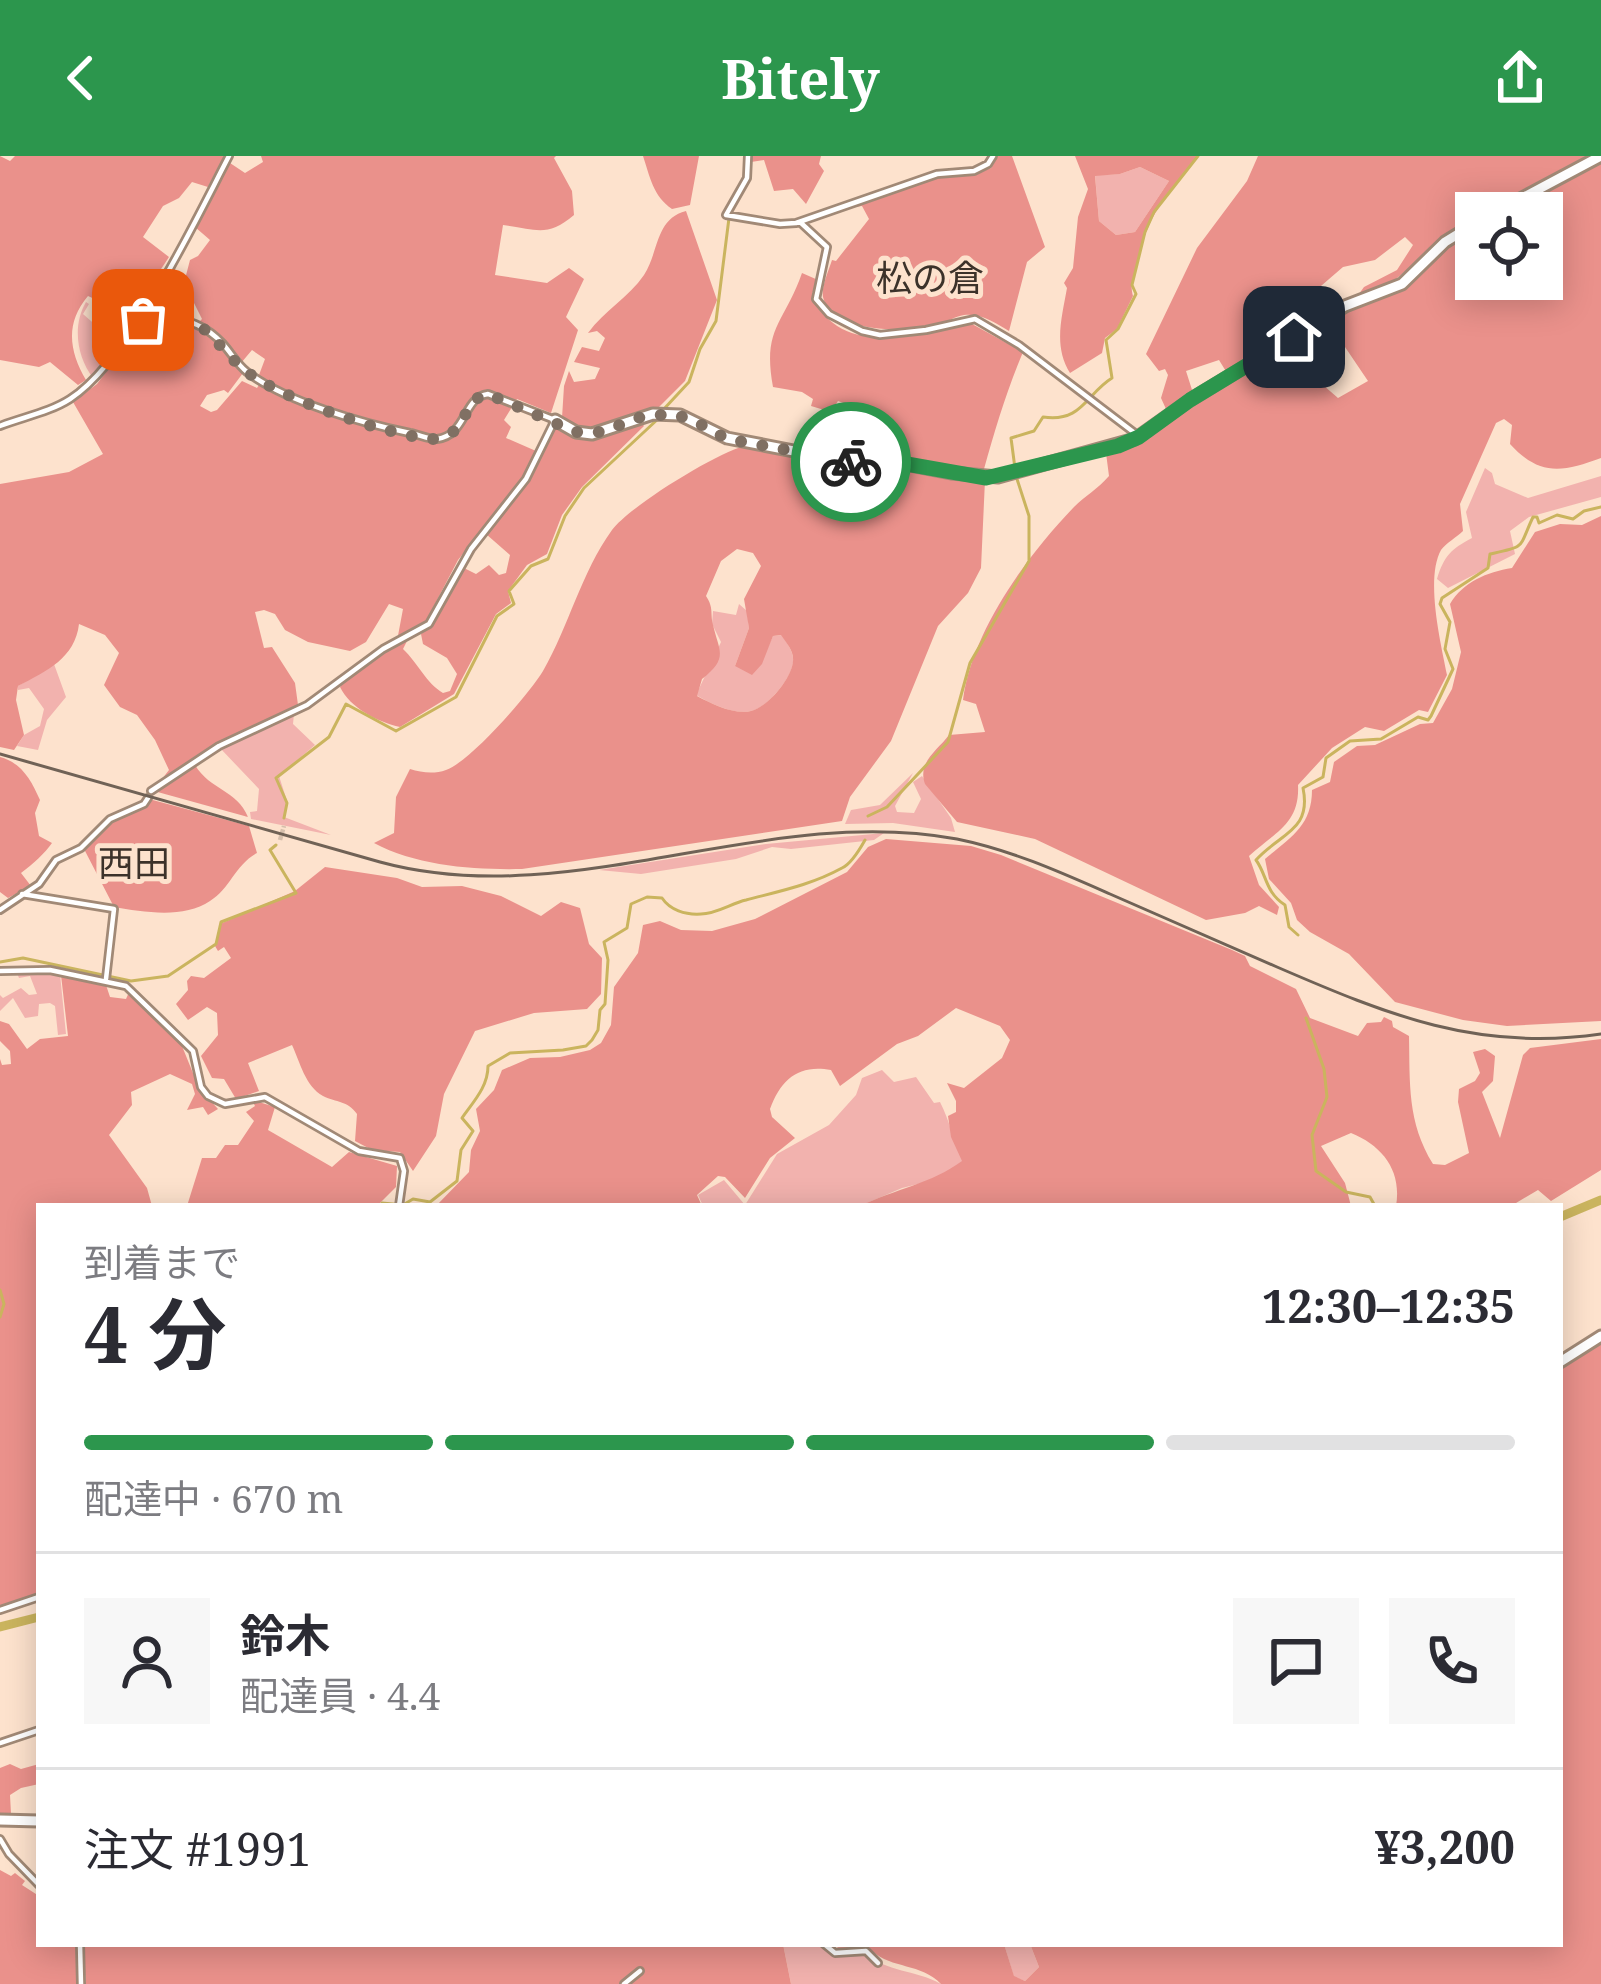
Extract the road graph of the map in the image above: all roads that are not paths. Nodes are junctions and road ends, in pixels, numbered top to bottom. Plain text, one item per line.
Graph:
1 (229, 156) edge
2 (748, 156) edge
3 (993, 156) edge
4 (1601, 156) edge
5 (1533, 192) edge
6 (800, 222) junction
7 (1455, 236) edge
8 (139, 321) junction
9 (555, 420) junction
10 (0, 425) edge
11 (1139, 437) junction
12 (22, 894) junction
13 (0, 910) edge
14 (0, 971) edge
15 (106, 980) junction
16 (399, 1203) edge
17 (1601, 1336) edge
18 (1563, 1359) edge
19 (36, 1598) edge
20 (0, 1610) edge
21 (36, 1731) edge
22 (0, 1743) edge
23 (0, 1820) edge
24 (36, 1821) edge
25 (0, 1839) edge
26 (36, 1881) edge
27 (80, 1947) edge
28 (828, 1947) edge
29 (878, 1964) dead end
30 (640, 1971) dead end
31 (81, 1984) edge
32 (624, 1984) edge

1 - 8 street
2 - 6 street
3 - 6 street
4 - 5 street
6 - 11 street
7 - 11 street
8 - 9 street
8 - 10 street
9 - 11 street
9 - 12 street
12 - 13 street
12 - 15 street
14 - 15 street
15 - 16 street
17 - 18 street
19 - 20 street
21 - 22 street
23 - 24 street
25 - 26 street
27 - 31 street
28 - 29 street
30 - 32 street

